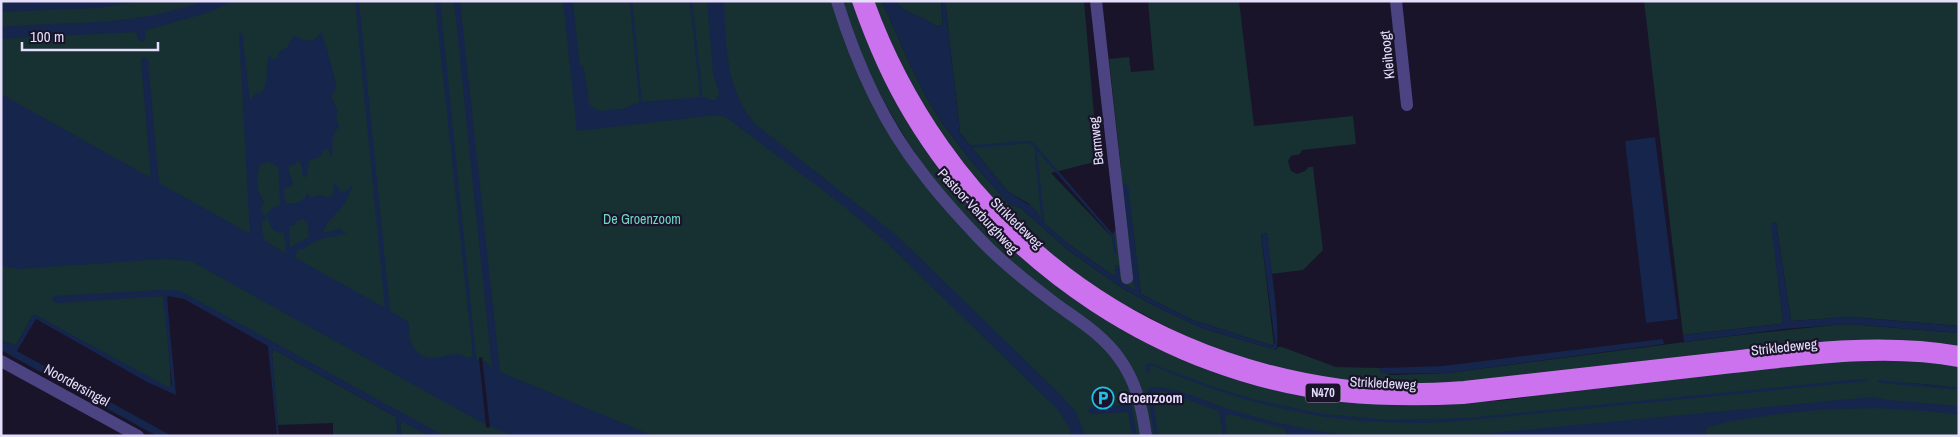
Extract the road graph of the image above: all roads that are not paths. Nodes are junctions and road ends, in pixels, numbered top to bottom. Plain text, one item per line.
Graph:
1 (837, 1) edge
2 (858, 1) edge
3 (868, 1) edge
4 (1096, 1) edge
5 (1396, 1) edge
6 (1407, 105) dead end
7 (1127, 278) dead end
8 (1959, 352) edge
9 (1, 361) edge
10 (1959, 361) edge
11 (138, 436) edge
12 (1146, 436) edge

1 - 12 street, Pastoor Verburghweg
2 - 10 main road, Strikledeweg / N470
3 - 8 main road, Strikledeweg / N470
4 - 7 street, Barmweg
5 - 6 street, Kleihoogt
9 - 11 street, Noordersingel

